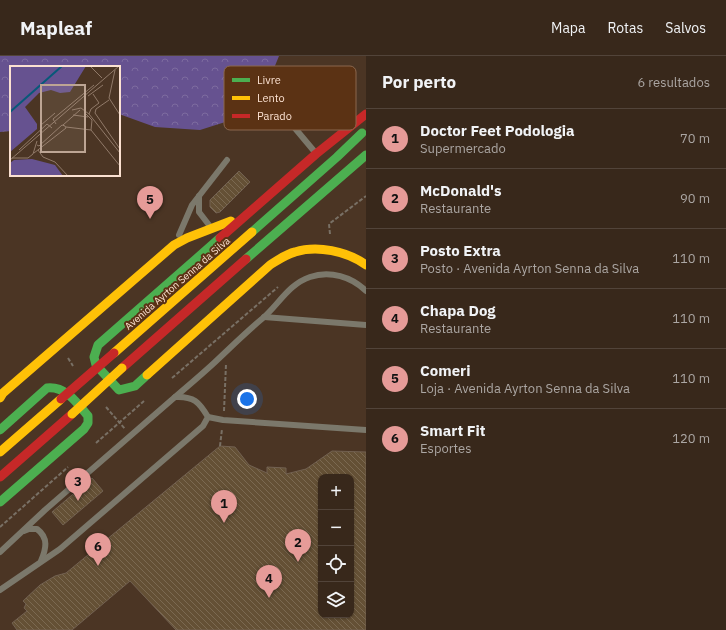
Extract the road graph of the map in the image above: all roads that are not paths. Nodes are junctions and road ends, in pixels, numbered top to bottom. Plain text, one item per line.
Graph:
1 (366, 114) edge
2 (356, 122) edge
3 (366, 129) edge
4 (296, 130) edge
5 (346, 130) edge
6 (316, 154) junction
7 (366, 155) edge
8 (227, 160) dead end
9 (199, 194) junction
10 (268, 196) junction
11 (323, 205) dead end
12 (296, 217) junction
13 (213, 228) junction
14 (174, 245) junction
15 (366, 265) edge
16 (366, 291) edge
17 (264, 317) junction
18 (366, 325) edge
19 (175, 397) junction
20 (0, 398) edge
21 (208, 417) junction
22 (0, 430) edge
23 (366, 430) edge
24 (0, 452) edge
25 (0, 477) edge
26 (0, 502) edge
27 (23, 531) junction
28 (0, 552) edge
29 (41, 561) junction
30 (0, 590) edge

1 - 2 highway
3 - 24 highway, Avenida Ayrton Senna da Silva, bridge
4 - 6 lane
5 - 6 highway
6 - 10 highway
7 - 12 highway
8 - 9 lane
9 - 13 lane
9 - 14 lane
10 - 13 highway
10 - 15 highway
11 - 12 highway
12 - 25 highway, bridge
13 - 14 highway
14 - 20 highway
16 - 17 lane
17 - 18 lane
17 - 19 lane
19 - 21 lane
19 - 27 lane
21 - 23 lane
21 - 29 lane
22 - 26 highway
27 - 28 lane
27 - 29 lane
29 - 30 lane

